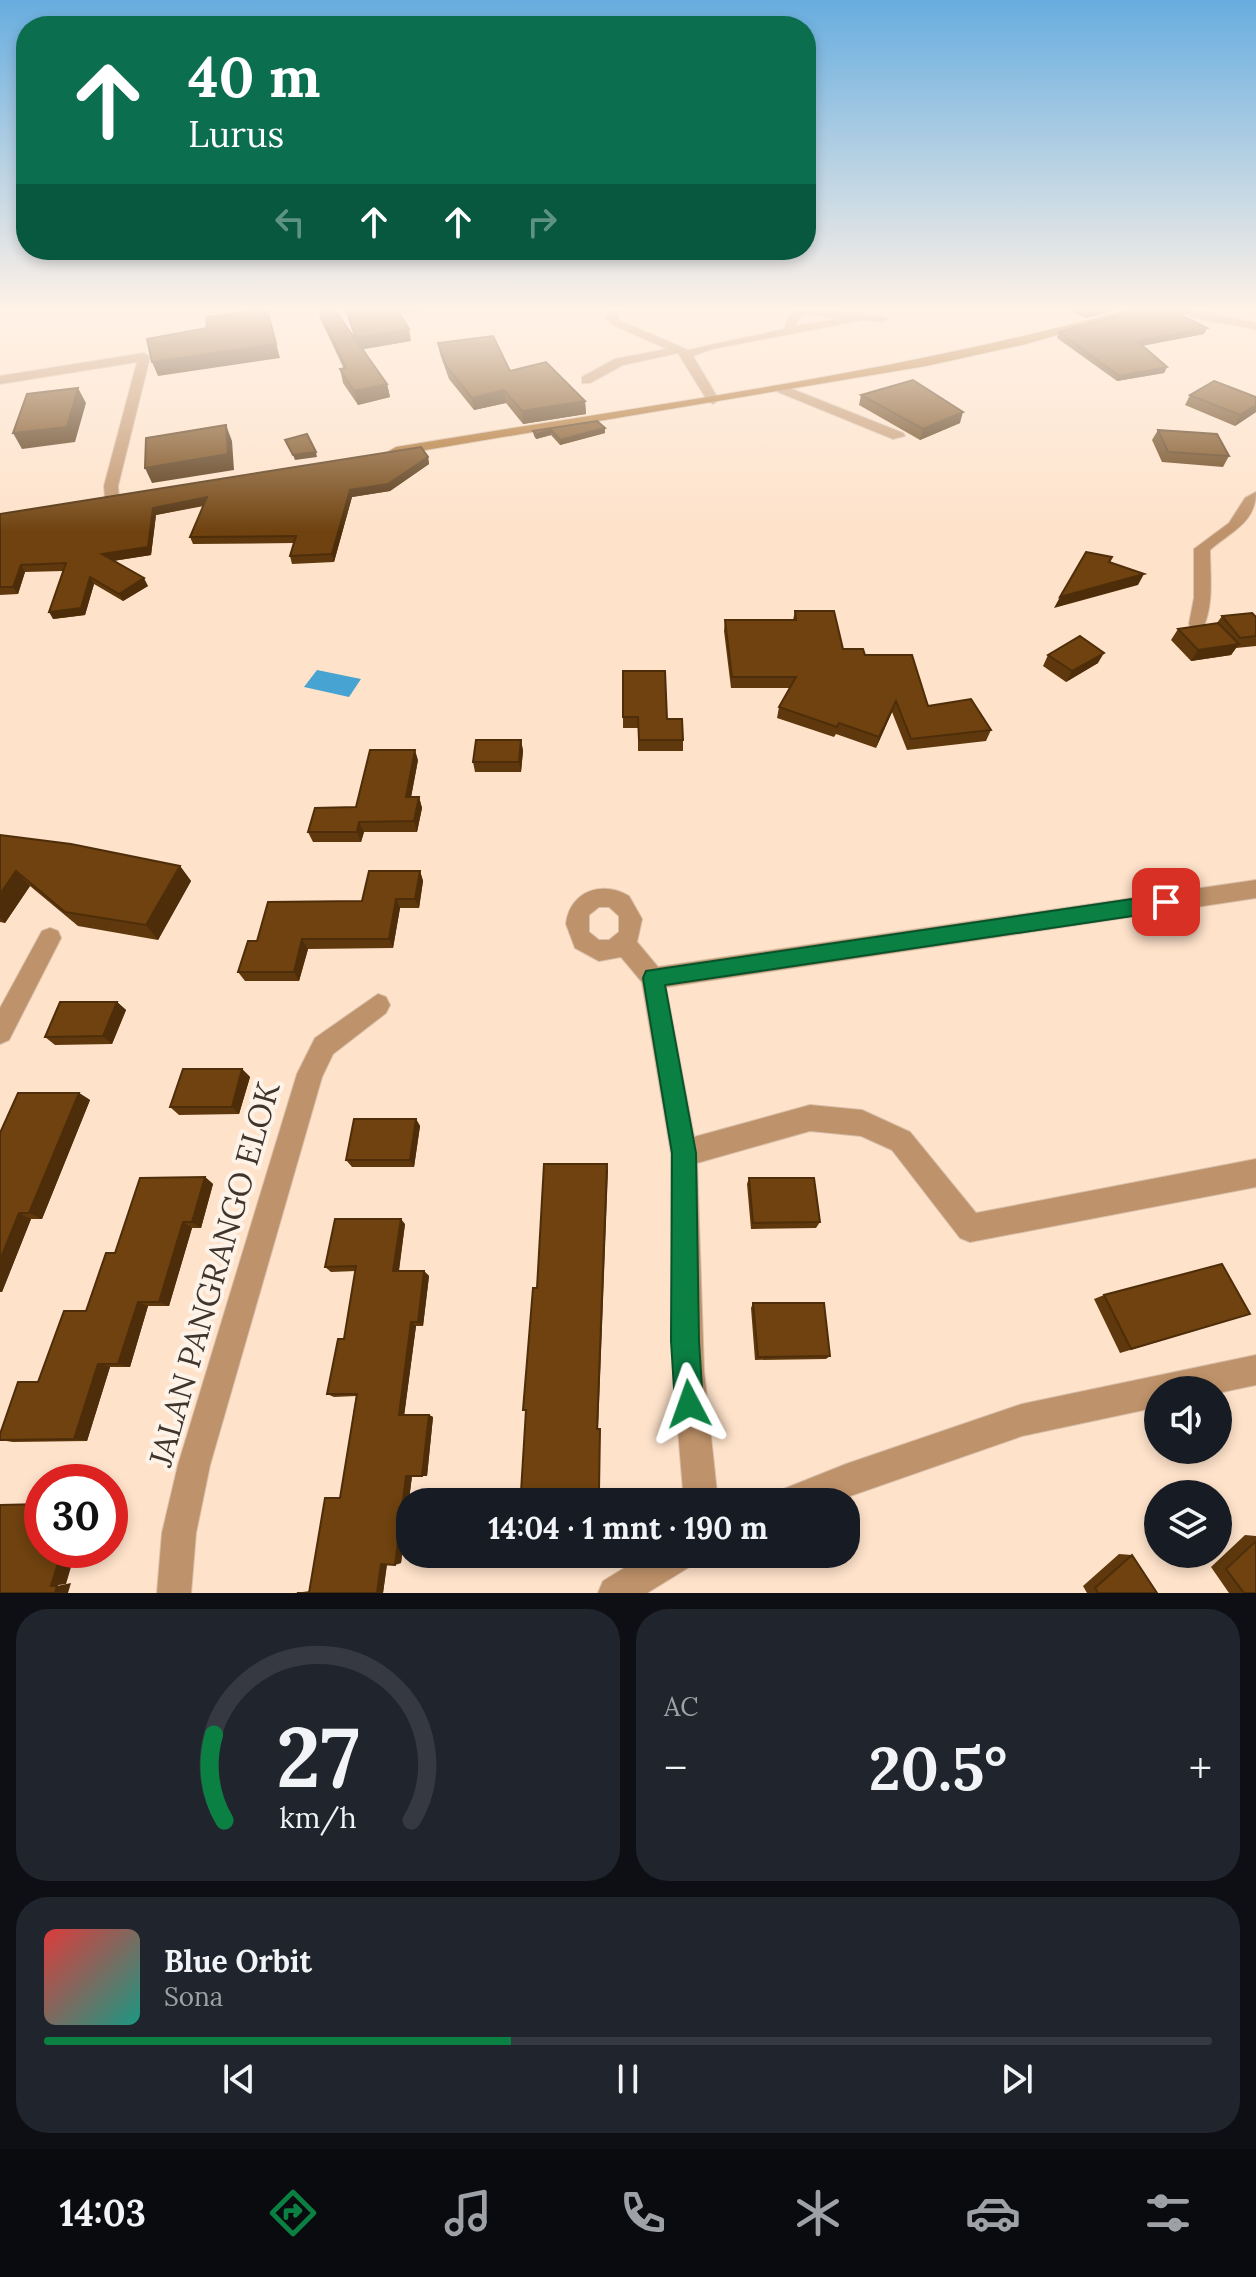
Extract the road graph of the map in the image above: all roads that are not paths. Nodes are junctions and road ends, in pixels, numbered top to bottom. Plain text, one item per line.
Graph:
1 (137, 383) edge
2 (703, 383) edge
3 (811, 383) edge
4 (782, 389) junction
5 (713, 400) junction
6 (898, 436) dead end
7 (385, 453) edge
8 (127, 495) edge
9 (1256, 496) edge
10 (105, 499) joint
11 (1197, 624) edge
12 (1256, 889) edge
13 (50, 938) dead end
14 (623, 943) dead end
15 (653, 978) junction
16 (378, 1005) dead end
17 (0, 1032) edge
18 (684, 1153) junction
19 (1256, 1173) edge
20 (1256, 1370) edge
21 (1227, 1376) edge
22 (1144, 1393) edge
23 (699, 1488) edge
24 (832, 1488) edge
25 (656, 1568) edge
26 (174, 1593) edge
27 (615, 1593) edge

1 - 10 street
2 - 5 street
3 - 4 street
4 - 5 street
4 - 6 street
5 - 7 street
8 - 10 street
9 - 11 street
12 - 15 street
13 - 17 street
14 - 15 street
15 - 18 street
16 - 26 street, JALAN PANGRANGO ELOK
18 - 19 street
18 - 23 street
20 - 21 street
22 - 24 street
25 - 27 street

